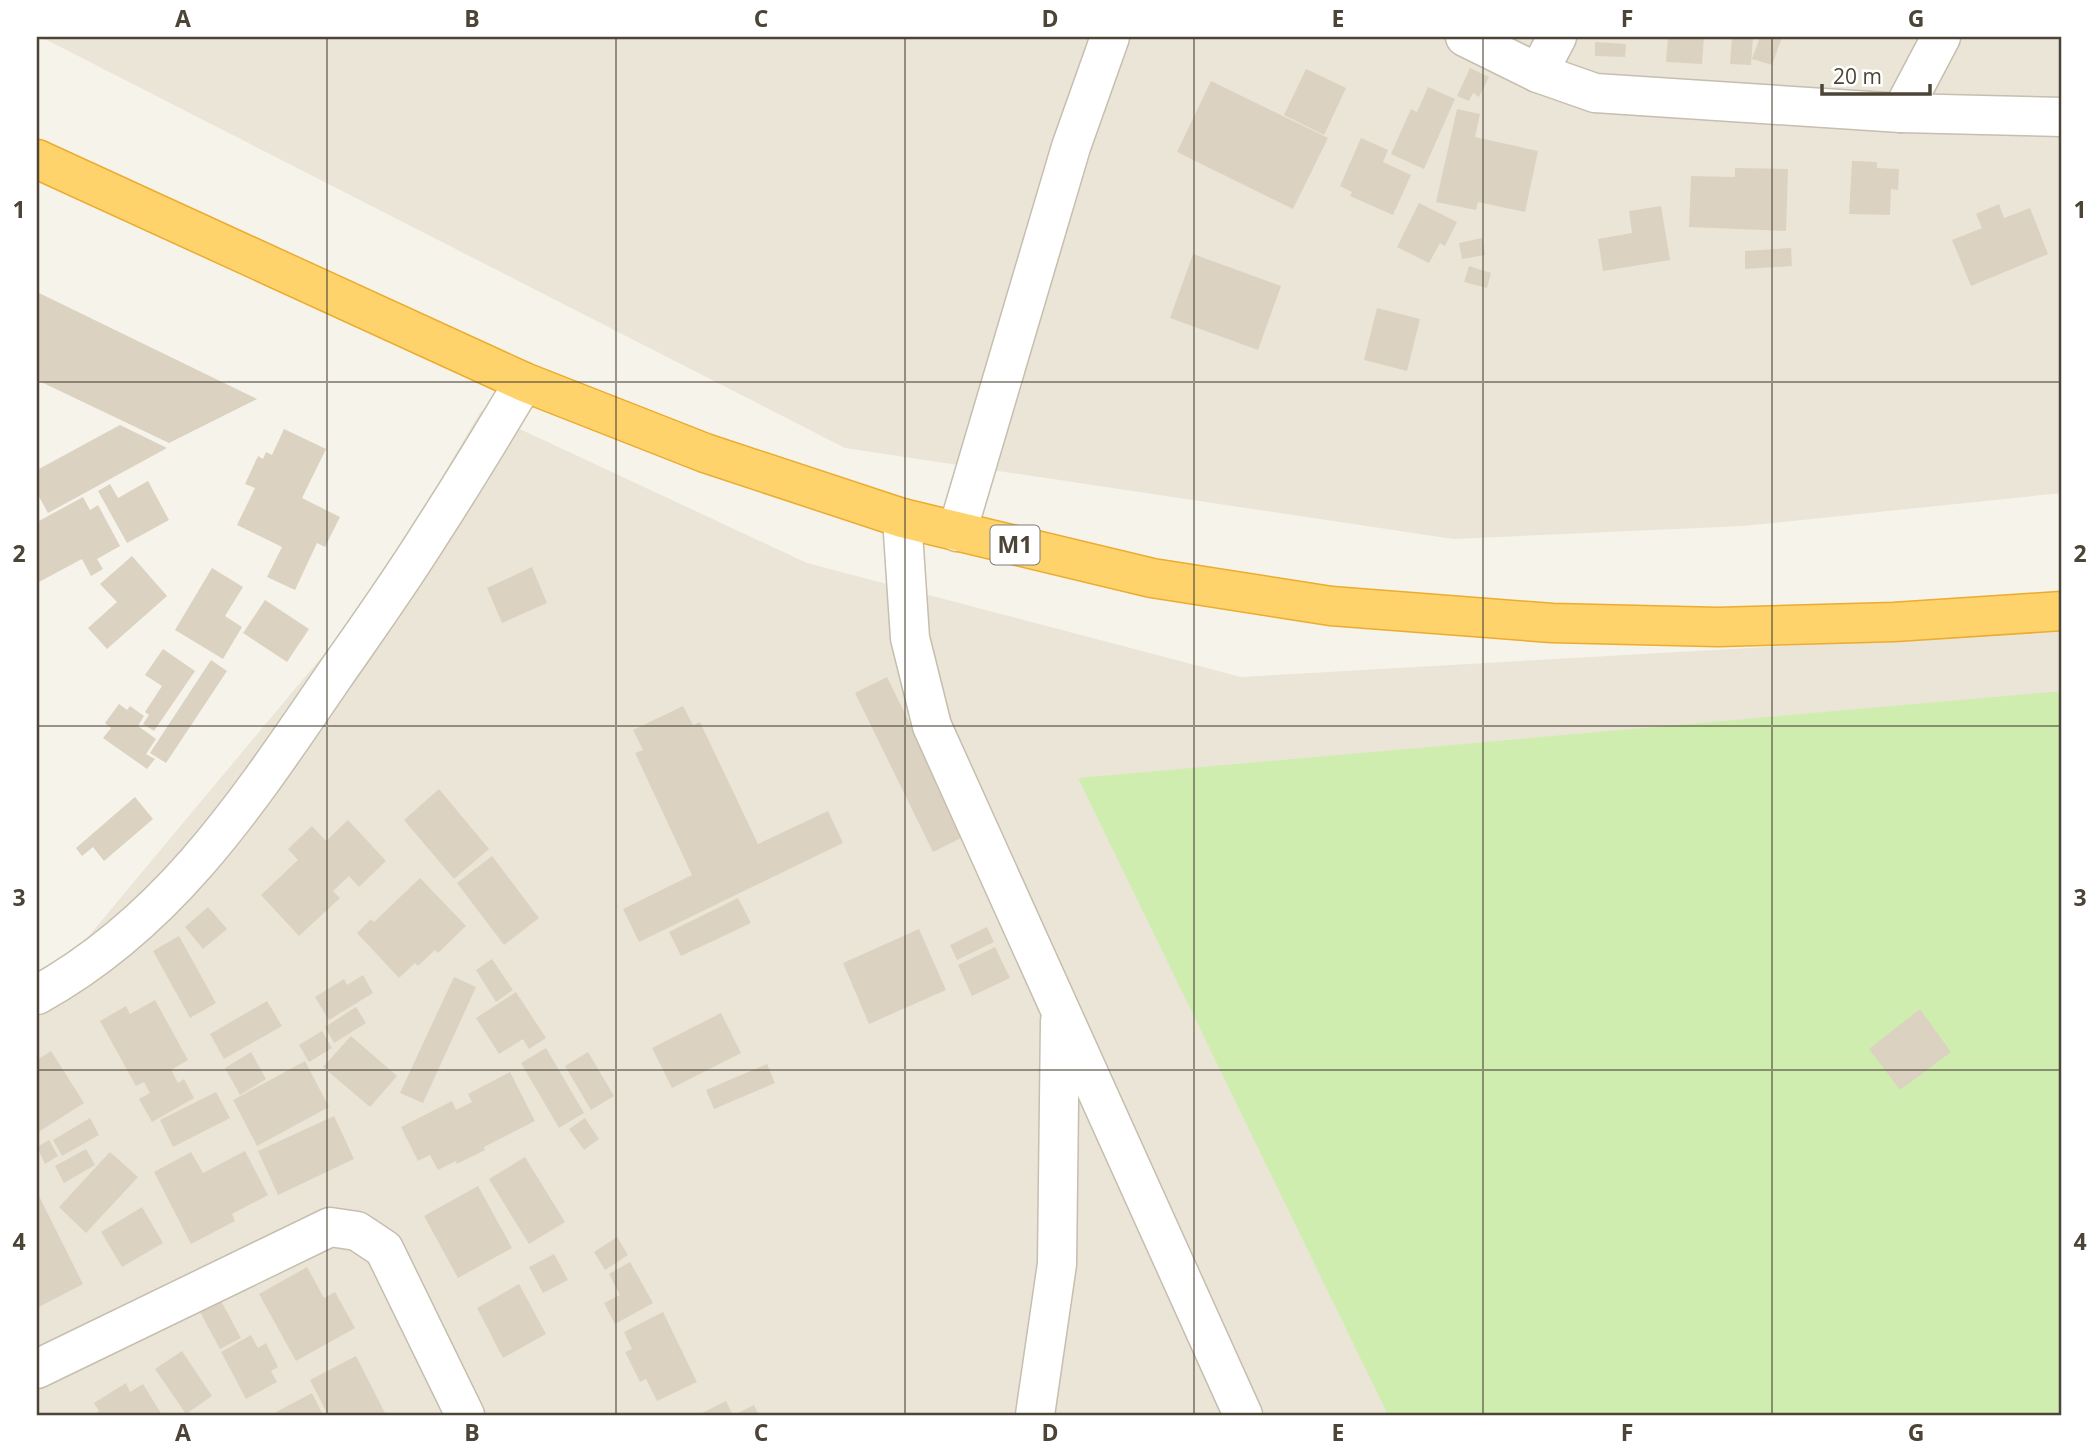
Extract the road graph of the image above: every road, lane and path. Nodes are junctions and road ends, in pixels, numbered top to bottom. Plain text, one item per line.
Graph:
1 (1110, 37) edge
2 (1465, 37) edge
3 (1557, 37) edge
4 (1941, 37) edge
5 (1538, 73) junction
6 (1901, 113) junction
7 (2062, 117) edge
8 (37, 159) edge
9 (524, 382) junction
10 (902, 517) junction
11 (957, 532) junction
12 (2062, 611) edge
13 (37, 995) edge
14 (1060, 1009) junction
15 (37, 1369) edge
16 (465, 1415) edge
17 (1035, 1415) edge
18 (1243, 1415) edge

1 - 11 street
2 - 5 street
3 - 5 street
4 - 6 street
5 - 6 street
6 - 7 street
8 - 9 highway, M1
9 - 10 highway, M1
9 - 13 street
10 - 11 highway, M1
10 - 14 street
11 - 12 highway, M1
14 - 17 street
14 - 18 street
15 - 16 street

